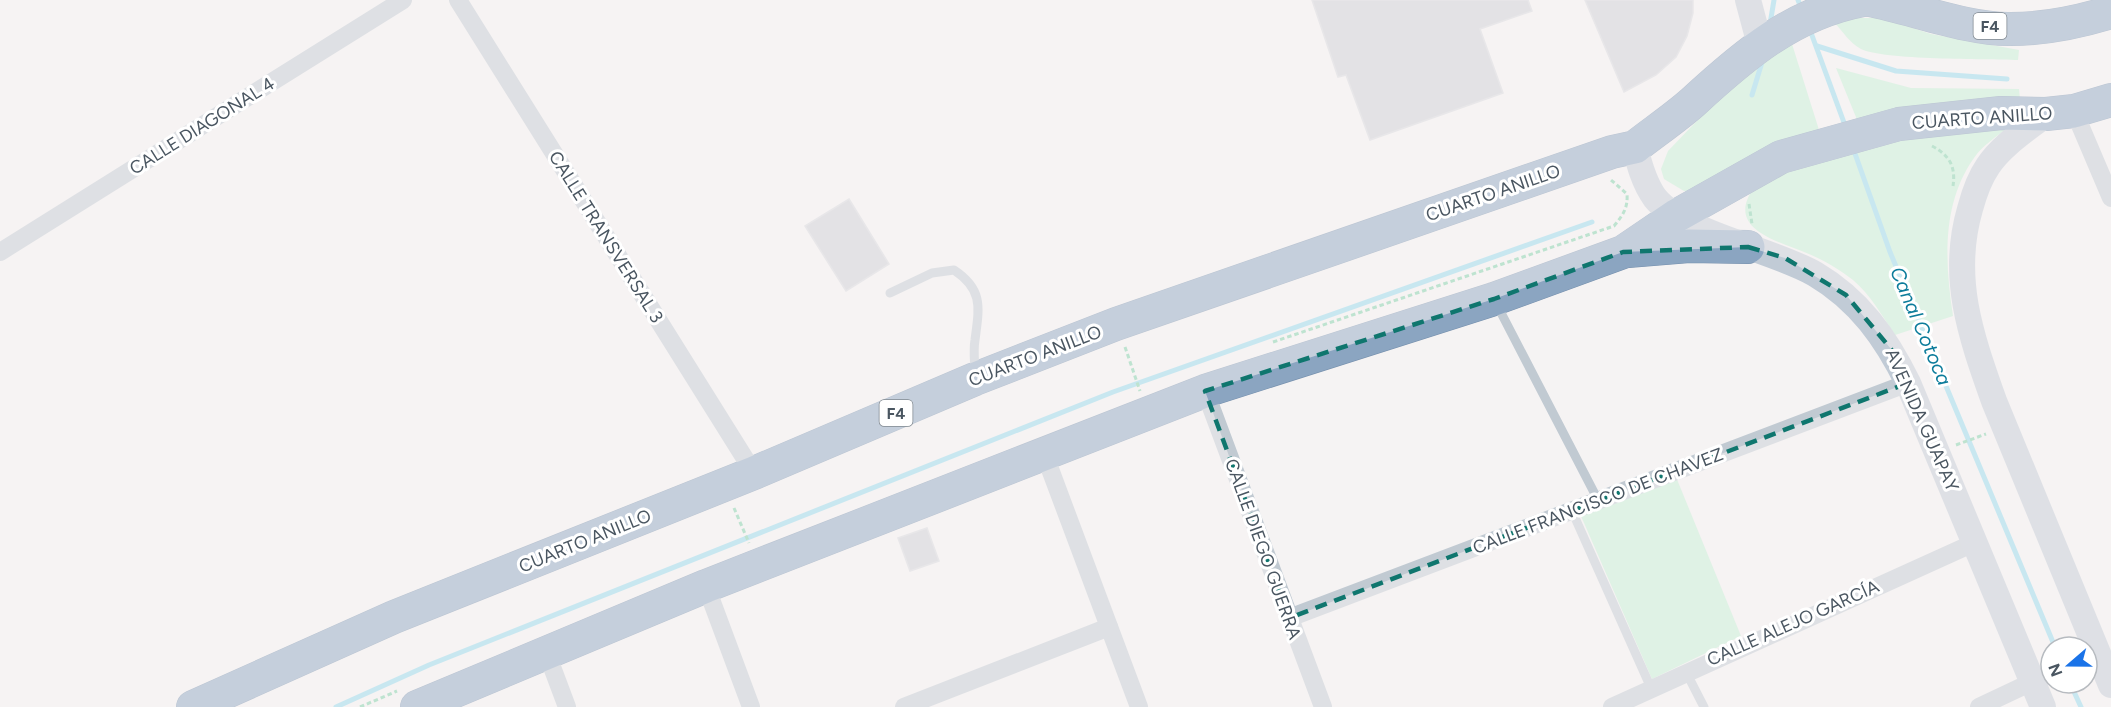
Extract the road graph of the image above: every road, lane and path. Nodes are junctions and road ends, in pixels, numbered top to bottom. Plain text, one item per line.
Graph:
1 (403, 0) edge
2 (458, 0) edge
3 (1748, 0) edge
4 (1870, 0) edge
5 (1848, 3) edge
6 (2111, 12) edge
7 (1773, 37) junction
8 (2111, 100) edge
9 (2060, 113) junction
10 (1923, 141) dead end
11 (1635, 147) junction
12 (1953, 193) dead end
13 (1748, 198) dead end
14 (2111, 198) edge
15 (1750, 210) dead end
16 (1676, 216) junction
17 (1748, 247) junction
18 (0, 252) edge
19 (1623, 252) junction
20 (890, 292) dead end
21 (1494, 299) junction
22 (1124, 344) dead end
23 (975, 379) junction
24 (1908, 383) junction
25 (1140, 391) dead end
26 (1204, 391) junction
27 (1984, 425) dead end
28 (1983, 435) dead end
29 (1990, 439) dead end
30 (1953, 446) dead end
31 (1044, 453) junction
32 (754, 473) junction
33 (1598, 500) junction
34 (732, 503) dead end
35 (1572, 511) junction
36 (747, 540) dead end
37 (1976, 542) junction
38 (706, 586) junction
39 (1288, 618) junction
40 (1109, 627) junction
41 (546, 651) junction
42 (1686, 672) junction
43 (2109, 676) edge
44 (2032, 682) junction
45 (1651, 688) junction
46 (193, 707) edge
47 (417, 707) edge
48 (567, 707) edge
49 (751, 707) edge
50 (904, 707) edge
51 (1139, 707) edge
52 (1323, 707) edge
53 (1612, 707) edge
54 (1704, 707) edge
55 (1979, 707) edge
56 (2043, 707) edge

1 - 18 street, CALLE DIAGONAL 4
2 - 32 street, CALLE TRANSVERSAL 3
3 - 7 main road
4 - 6 highway, F4
5 - 7 highway, CUARTO ANILLO / F4
7 - 11 highway, CUARTO ANILLO / F4
8 - 9 highway, CUARTO ANILLO
9 - 14 street
9 - 16 highway, CUARTO ANILLO
9 - 43 main road
10 - 12 path
11 - 16 main road, AVENIDA GUAPAY
11 - 23 highway, CUARTO ANILLO / F4
13 - 15 path
16 - 17 main road, AVENIDA GUAPAY
16 - 19 highway, CUARTO ANILLO
17 - 19 highway
17 - 24 main road, AVENIDA GUAPAY
19 - 21 highway, CUARTO ANILLO
20 - 23 lane
21 - 26 highway, CUARTO ANILLO
21 - 33 lane
22 - 25 path
23 - 32 highway, CUARTO ANILLO / F4
24 - 33 street, CALLE FRANCISCO DE CHAVEZ
24 - 37 main road, AVENIDA GUAPAY
26 - 31 highway, CUARTO ANILLO
26 - 39 street, CALLE DIEGO GUERRA
27 - 29 path
28 - 30 path
31 - 38 highway, CUARTO ANILLO
31 - 40 street
32 - 46 highway, CUARTO ANILLO / F4
33 - 35 street, CALLE FRANCISCO DE CHAVEZ
34 - 36 path
35 - 39 street, CALLE FRANCISCO DE CHAVEZ
35 - 45 lane
37 - 42 street, CALLE ALEJO GARCÍA
37 - 44 main road, AVENIDA GUAPAY
38 - 41 highway, CUARTO ANILLO
38 - 49 street
39 - 52 street, CALLE DIEGO GUERRA
40 - 50 street
40 - 51 street
41 - 47 highway, CUARTO ANILLO
41 - 48 street
42 - 45 street, CALLE ALEJO GARCÍA
42 - 54 lane
44 - 55 street
44 - 56 main road, AVENIDA GUAPAY
45 - 53 street, CALLE ALEJO GARCÍA

